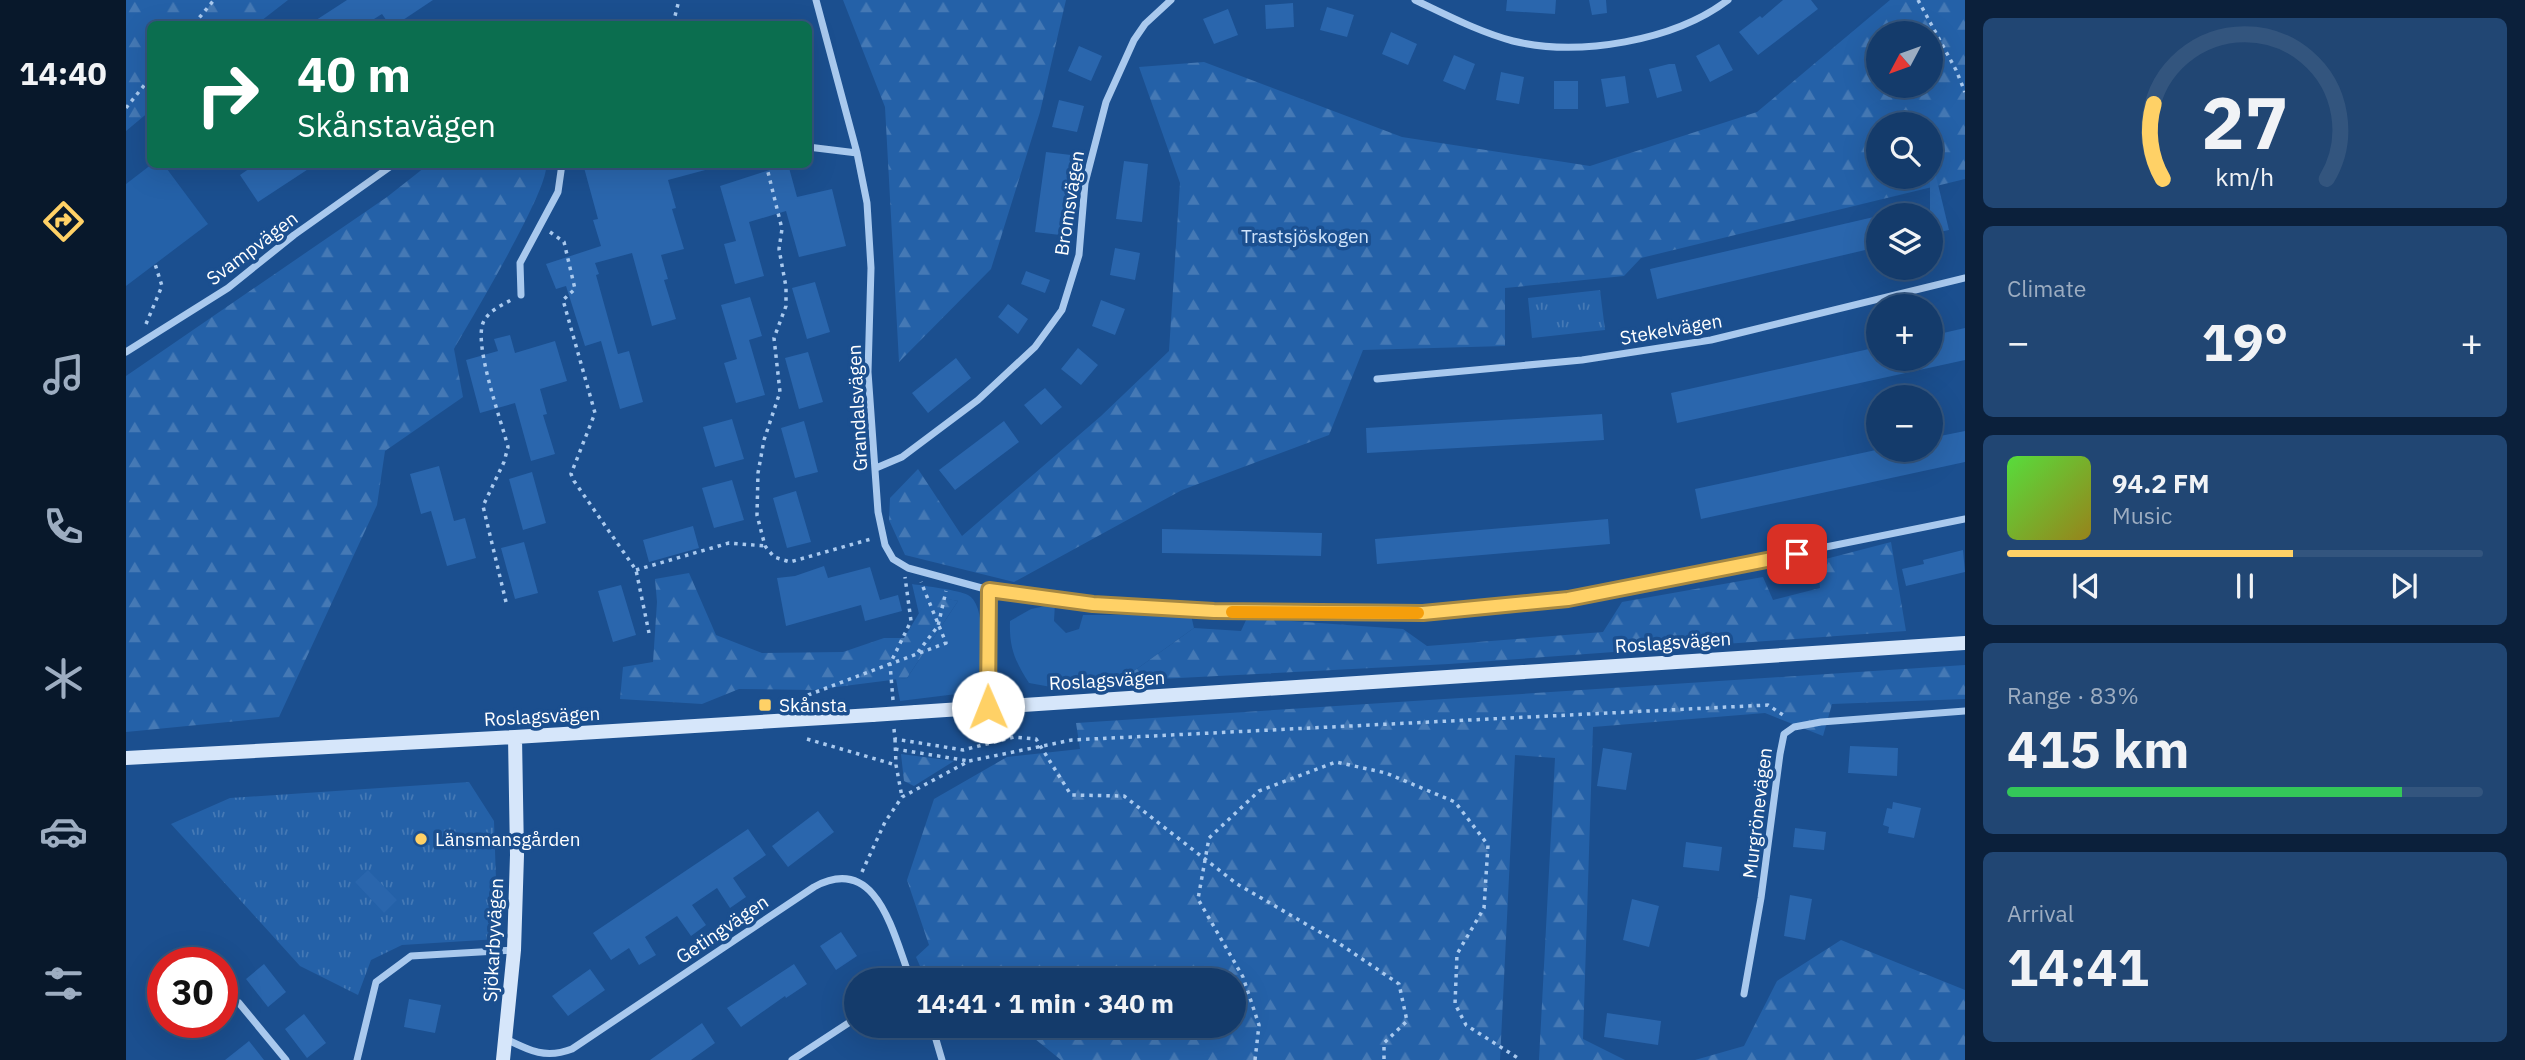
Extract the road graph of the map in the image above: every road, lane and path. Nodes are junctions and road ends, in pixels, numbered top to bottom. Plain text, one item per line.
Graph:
1 (214, 0) edge
2 (680, 0) edge
3 (816, 0) edge
4 (1171, 0) edge
5 (1415, 0) edge
6 (1728, 0) edge
7 (1918, 0) edge
8 (196, 21) edge
9 (674, 21) edge
10 (147, 82) edge
11 (1965, 92) edge
12 (126, 108) edge
13 (812, 148) edge
14 (857, 153) junction
15 (388, 168) edge
16 (561, 168) edge
17 (767, 168) edge
18 (541, 226) junction
19 (155, 264) dead end
20 (1965, 278) edge
21 (521, 295) joint
22 (149, 338) junction
23 (126, 352) edge
24 (1377, 379) dead end
25 (876, 468) junction
26 (1965, 519) edge
27 (871, 527) dead end
28 (872, 539) junction
29 (765, 546) junction
30 (873, 550) dead end
31 (636, 570) junction
32 (945, 578) junction
33 (989, 590) junction
34 (506, 602) dead end
35 (939, 626) junction
36 (649, 633) dead end
37 (1965, 643) edge
38 (890, 664) junction
39 (808, 695) dead end
40 (893, 701) dead end
41 (988, 707) junction
42 (1965, 711) edge
43 (894, 726) dead end
44 (1794, 727) junction
45 (515, 737) junction
46 (807, 739) dead end
47 (895, 739) junction
48 (1040, 746) junction
49 (895, 749) junction
50 (126, 758) edge
51 (969, 761) junction
52 (896, 765) junction
53 (902, 796) junction
54 (1205, 859) junction
55 (858, 881) junction
56 (514, 950) junction
57 (906, 968) edge
58 (1744, 994) dead end
59 (239, 1003) dead end
60 (844, 1026) edge
61 (936, 1038) edge
62 (506, 1039) junction
63 (286, 1060) edge
64 (357, 1060) edge
65 (503, 1060) edge
66 (792, 1060) edge
67 (942, 1060) edge
68 (1255, 1060) edge
69 (1384, 1060) edge
70 (1521, 1060) edge

1 - 8 path
2 - 9 path
3 - 14 street, Grandalsvägen
4 - 25 street, Bromsvägen
5 - 6 street
7 - 11 path
10 - 12 path
13 - 14 street
14 - 25 street, Grandalsvägen
15 - 22 street, Svampvägen
16 - 18 street
17 - 29 path
18 - 21 street
18 - 31 path
19 - 22 path
20 - 24 street, Stekelvägen
21 - 34 path
22 - 23 street, Svampvägen
25 - 32 street, Grandalsvägen
26 - 33 street, Grandalsvägen
27 - 28 path
28 - 29 path
28 - 30 path
29 - 31 path
31 - 36 path
32 - 33 street, Grandalsvägen
32 - 35 path
33 - 41 street
35 - 38 path
35 - 38 path
35 - 38 path
37 - 41 main road, Roslagsvägen
38 - 39 path
38 - 40 path
41 - 45 main road, Roslagsvägen, bridge
42 - 44 street, Murgrönevägen
43 - 47 path
44 - 48 path
44 - 58 street, Murgrönevägen
45 - 50 main road, Roslagsvägen
45 - 56 main road, Sjökarbyvägen
46 - 52 path
47 - 48 path
47 - 49 path
48 - 51 path
48 - 54 path
49 - 51 path
49 - 52 path
51 - 53 path
52 - 53 path
53 - 55 path
54 - 68 path
54 - 69 path
54 - 70 path
55 - 57 street
55 - 62 street, Getingvägen
56 - 62 main road, Sjökarbyvägen
56 - 64 street
59 - 63 street
60 - 66 street
61 - 67 street
62 - 65 main road, Sjökarbyvägen

